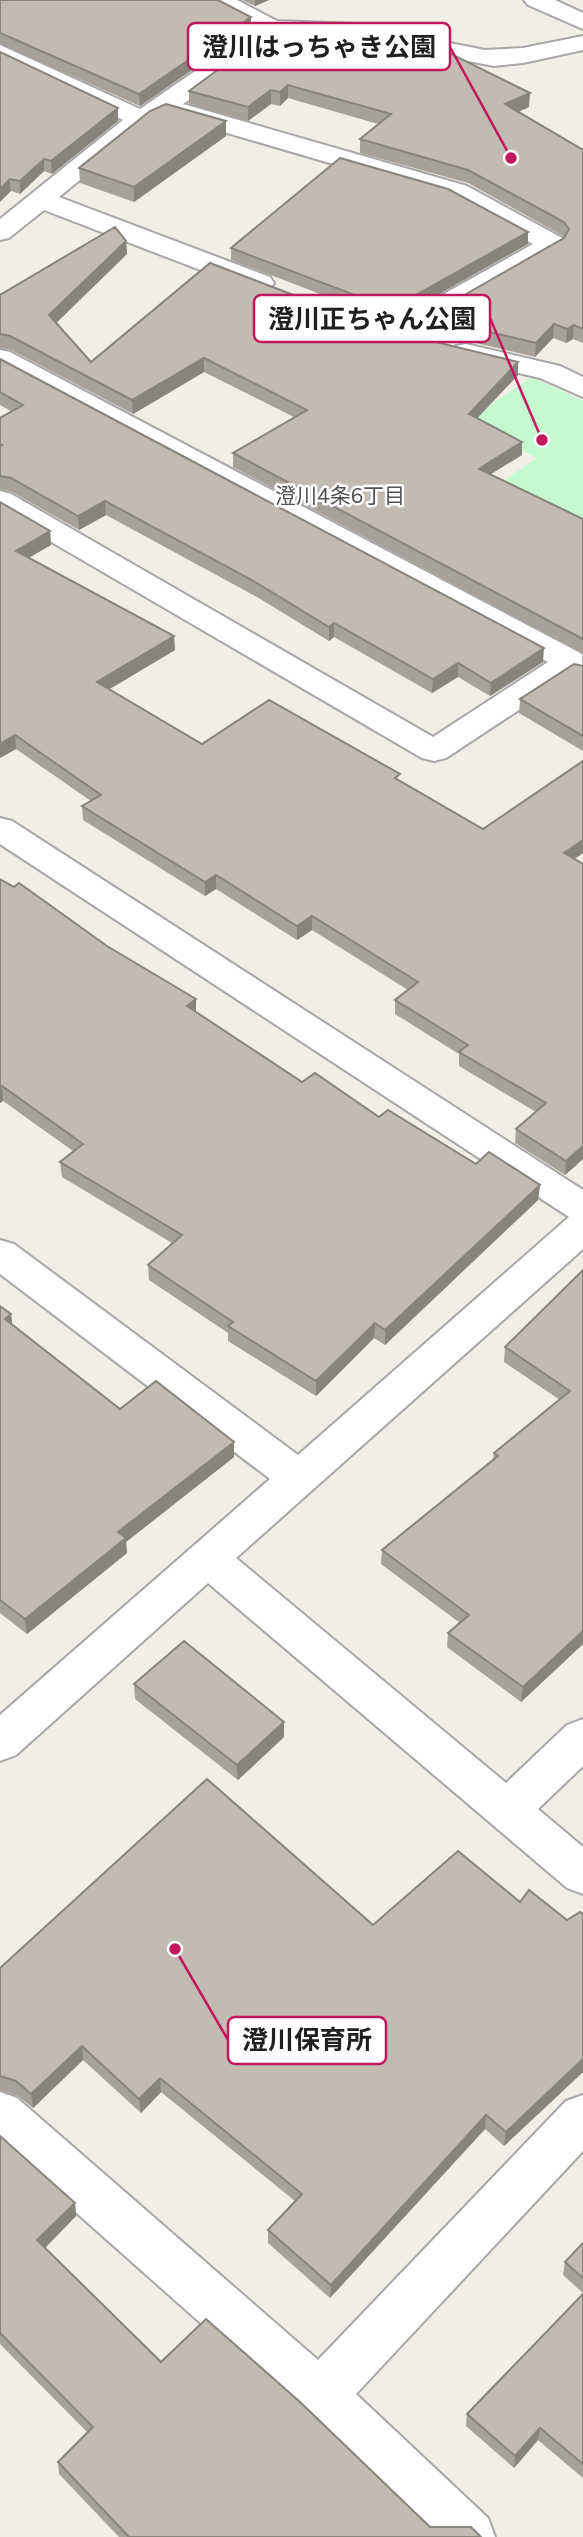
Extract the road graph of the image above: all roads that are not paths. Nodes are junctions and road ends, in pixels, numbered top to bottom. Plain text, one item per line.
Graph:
1 (218, 0) edge
2 (536, 0) edge
3 (583, 22) edge
4 (273, 28) junction
5 (583, 43) edge
6 (0, 52) edge
7 (151, 113) junction
8 (43, 200) junction
9 (0, 232) edge
10 (289, 294) edge
11 (367, 324) edge
12 (393, 334) junction
13 (0, 358) edge
14 (583, 388) edge
15 (0, 499) edge
16 (577, 664) edge
17 (0, 829) edge
18 (578, 1233) edge
19 (0, 1254) edge
20 (299, 1478) junction
21 (208, 1559) junction
22 (5, 1729) edge
23 (583, 1738) edge
24 (508, 1810) junction
25 (583, 1874) edge
26 (0, 2114) edge
27 (583, 2117) edge
28 (320, 2395) junction
29 (469, 2537) edge

1 - 4 street
2 - 3 street
4 - 5 street
4 - 7 street
6 - 7 street
7 - 8 street
7 - 12 street
8 - 9 street
8 - 10 street
11 - 12 street
12 - 14 street
13 - 16 street
15 - 16 street
17 - 18 street
18 - 20 street
19 - 20 street
20 - 21 street
21 - 22 street
21 - 24 street
23 - 24 street
24 - 25 street
26 - 28 street
27 - 28 street
28 - 29 street

